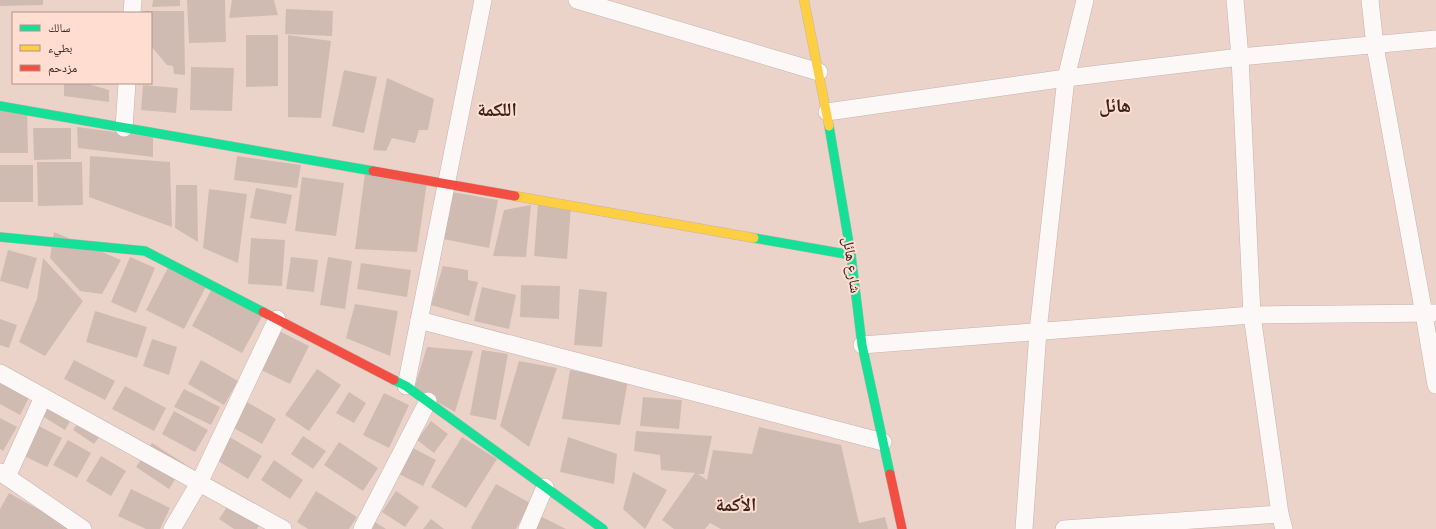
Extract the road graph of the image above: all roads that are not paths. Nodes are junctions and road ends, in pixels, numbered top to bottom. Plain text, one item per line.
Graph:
1 (133, 0) edge
2 (483, 0) edge
3 (577, 0) edge
4 (804, 0) edge
5 (1084, 0) edge
6 (1235, 0) edge
7 (1370, 0) edge
8 (132, 12) edge
9 (1436, 39) edge
10 (1375, 46) junction
11 (1240, 57) junction
12 (819, 72) junction
13 (1066, 78) junction
14 (127, 84) edge
15 (0, 106) edge
16 (827, 112) junction
17 (124, 128) junction
18 (446, 184) junction
19 (0, 236) edge
20 (851, 255) junction
21 (1430, 313) edge
22 (1252, 315) junction
23 (277, 319) junction
24 (419, 320) junction
25 (1038, 331) junction
26 (862, 345) junction
27 (0, 373) edge
28 (1436, 385) edge
29 (406, 386) junction
30 (43, 396) junction
31 (428, 401) junction
32 (883, 442) junction
33 (4, 474) edge
34 (199, 483) junction
35 (545, 487) junction
36 (1282, 522) edge
37 (83, 529) edge
38 (172, 529) edge
39 (283, 529) edge
40 (362, 529) edge
41 (527, 529) edge
42 (603, 529) edge
43 (902, 529) edge
44 (1024, 529) edge
45 (1064, 529) edge

1 - 8 street
2 - 18 street
3 - 12 street
4 - 12 street, شارع هائل
5 - 13 street
6 - 11 street
7 - 10 street
9 - 10 street
10 - 11 street
10 - 21 street
11 - 13 street
11 - 22 street
12 - 16 street, شارع هائل
13 - 16 street
13 - 25 street
14 - 17 street
15 - 17 street
16 - 20 street, شارع هائل
17 - 18 street
18 - 20 street
18 - 24 street
19 - 23 street
20 - 26 street, شارع هائل
21 - 22 street
21 - 28 street
22 - 25 street
22 - 36 street
23 - 29 street
23 - 34 street
24 - 29 street
24 - 32 street
25 - 26 street
25 - 44 street
26 - 32 street, شارع هائل
27 - 30 street
29 - 31 street
30 - 33 street
30 - 34 street
31 - 35 street
31 - 40 street
32 - 43 street, شارع هائل
33 - 37 street
34 - 38 street
34 - 39 street
35 - 41 street
35 - 42 street
36 - 45 street

